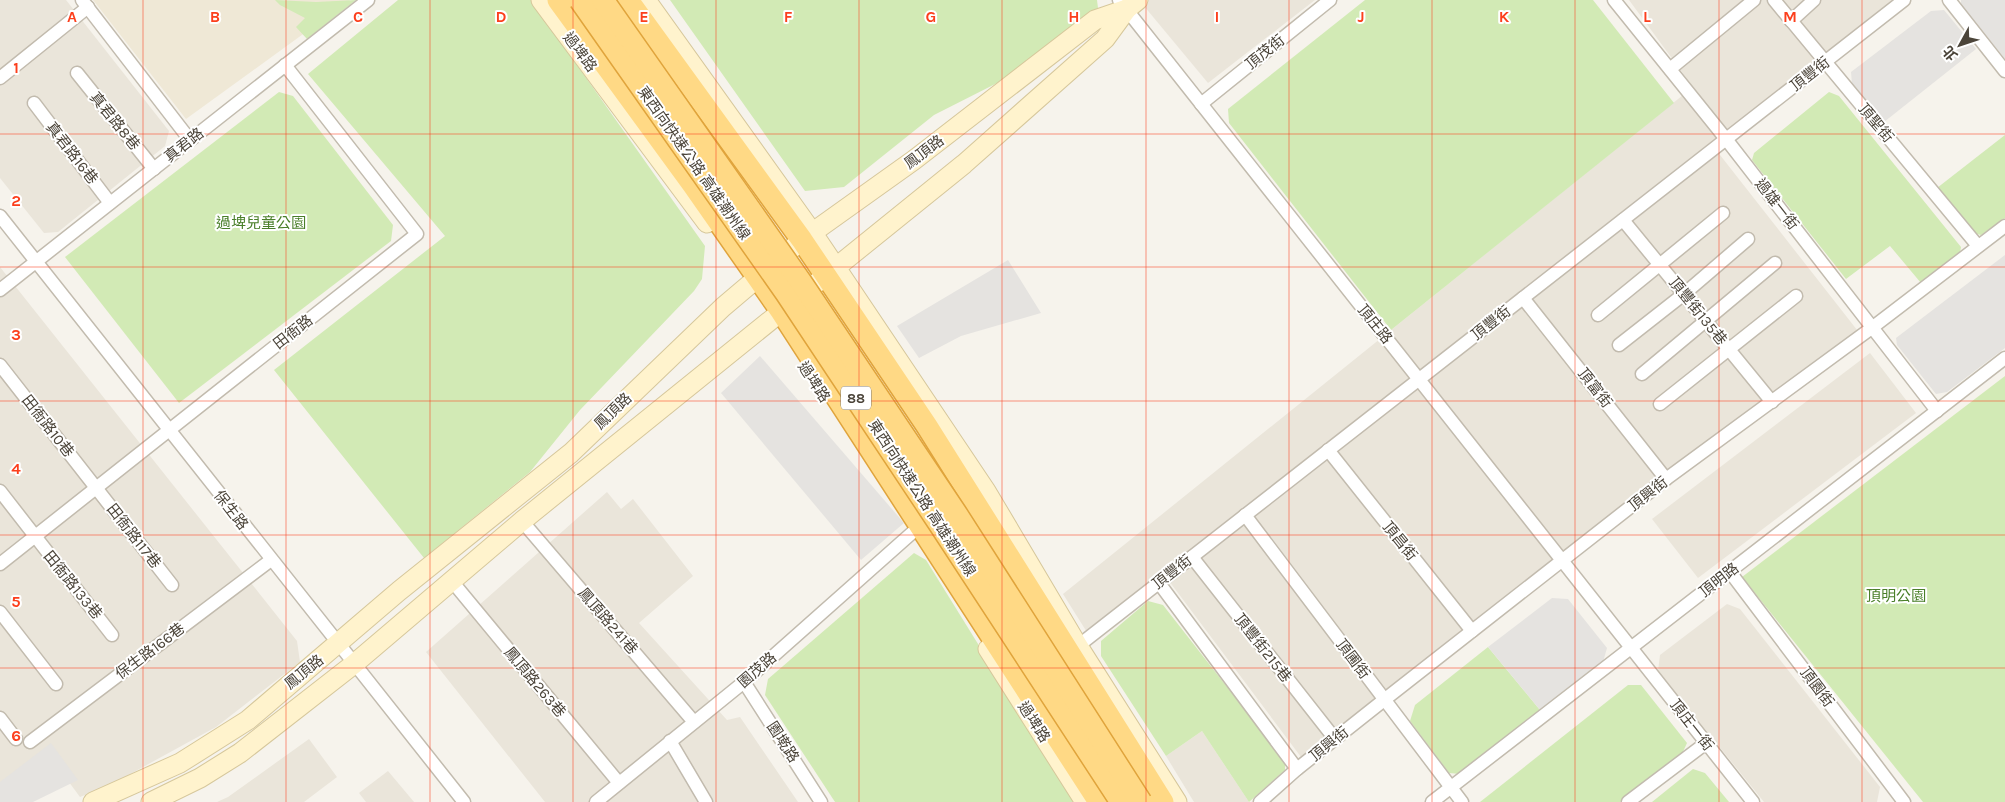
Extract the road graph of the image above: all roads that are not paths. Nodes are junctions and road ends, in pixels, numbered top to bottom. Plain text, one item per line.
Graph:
1 (368, 0) edge
2 (541, 0) edge
3 (558, 0) edge
4 (580, 0) edge
5 (603, 0) edge
6 (628, 0) edge
7 (646, 0) edge
8 (1330, 0) edge
9 (1614, 0) edge
10 (1754, 0) edge
11 (1774, 0) edge
12 (1814, 0) edge
13 (1904, 0) edge
14 (1949, 0) edge
15 (85, 3) edge
16 (1128, 3) edge
17 (1791, 21) junction
18 (1825, 62) junction
19 (286, 65) junction
20 (1670, 69) junction
21 (2005, 71) edge
22 (77, 73) dead end
23 (0, 78) edge
24 (34, 103) dead end
25 (1201, 104) junction
26 (1726, 139) junction
27 (190, 140) junction
28 (154, 169) junction
29 (110, 203) junction
30 (1723, 214) dead end
31 (0, 216) edge
32 (1623, 220) junction
33 (2005, 226) edge
34 (807, 236) junction
35 (1748, 239) dead end
36 (1978, 246) junction
37 (36, 261) junction
38 (1775, 263) dead end
39 (1660, 265) junction
40 (831, 271) junction
41 (754, 281) junction
42 (0, 290) edge
43 (1684, 294) junction
44 (1796, 296) dead end
45 (1523, 298) junction
46 (777, 314) junction
47 (1598, 315) dead end
48 (1705, 320) junction
49 (1873, 327) junction
50 (1619, 345) dead end
51 (1729, 349) junction
52 (2005, 358) edge
53 (0, 364) edge
54 (1642, 374) dead end
55 (1420, 379) junction
56 (1772, 402) junction
57 (1660, 404) dead end
58 (1937, 411) junction
59 (168, 430) junction
60 (1328, 450) junction
61 (1666, 479) junction
62 (95, 487) junction
63 (0, 491) edge
64 (1245, 516) junction
65 (522, 521) junction
66 (913, 532) junction
67 (34, 536) junction
68 (1192, 557) junction
69 (271, 560) junction
70 (1563, 561) junction
71 (0, 564) edge
72 (1730, 572) junction
73 (452, 580) junction
74 (1159, 583) junction
75 (172, 585) dead end
76 (0, 612) edge
77 (1472, 631) junction
78 (112, 635) dead end
79 (338, 644) junction
80 (1078, 646) junction
81 (1631, 648) junction
82 (354, 664) junction
83 (744, 682) junction
84 (56, 684) dead end
85 (1384, 700) junction
86 (0, 718) edge
87 (694, 722) junction
88 (16, 739) dead end
89 (1335, 739) junction
90 (670, 741) junction
91 (30, 742) dead end
92 (1706, 743) junction
93 (1297, 770) junction
94 (619, 783) junction
95 (1450, 788) junction
96 (604, 799) edge
97 (1897, 799) edge
98 (93, 802) edge
99 (151, 802) edge
100 (464, 802) edge
101 (706, 802) edge
102 (821, 802) edge
103 (1085, 802) edge
104 (1099, 802) edge
105 (1121, 802) edge
106 (1141, 802) edge
107 (1163, 802) edge
108 (1177, 802) edge
109 (1260, 802) edge
110 (1432, 802) edge
111 (1462, 802) edge
112 (1628, 802) edge
113 (1753, 802) edge

1 - 19 street, 真君路
2 - 41 main road, 過埤路
3 - 41 highway
4 - 105 highway, 東西向快速公路 高雄潮州線 / 88, bridge
5 - 106 highway, 東西向快速公路 高雄潮州線 / 88, bridge
6 - 34 highway
7 - 34 main road
8 - 25 street, 頂茂街
9 - 20 street, 過雄一街
10 - 20 street
11 - 17 street, 頂聖街
12 - 17 street
13 - 18 street, 頂豐街
14 - 21 street
15 - 23 street
15 - 27 street
16 - 25 street, 頂庄路
16 - 34 main road, 鳳頂路
16 - 40 main road, 鳳頂路
17 - 18 street, 頂聖街
18 - 26 street, 頂豐街
18 - 36 street, 頂聖街
19 - 27 street, 真君路
19 - 59 street, 田衙路
20 - 26 street, 過雄一街
22 - 28 street, 真君路8巷
24 - 29 street, 真君路16巷
25 - 55 street, 頂庄路
26 - 32 street, 頂豐街
26 - 49 street, 過雄一街
27 - 28 street, 真君路
28 - 29 street, 真君路
29 - 37 street, 真君路
30 - 39 street
31 - 37 street, 保生路
32 - 39 street, 頂豐街135巷
32 - 45 street, 頂豐街
33 - 36 street, 頂興街
34 - 40 highway
34 - 41 main road, 鳳頂路
35 - 43 street
36 - 49 street, 頂興街
37 - 42 street, 真君路
37 - 59 street, 保生路
38 - 48 street
39 - 43 street, 頂豐街135巷
39 - 47 street
40 - 46 main road, 鳳頂路
40 - 80 main road
40 - 107 highway
41 - 46 highway
41 - 79 main road, 鳳頂路
43 - 48 street, 頂豐街135巷
43 - 50 street
44 - 51 street
45 - 55 street, 頂豐街
45 - 61 street, 頂富街
46 - 65 main road, 鳳頂路
46 - 66 main road, 過埤路
46 - 104 highway
48 - 51 street, 頂豐街135巷
48 - 54 street
49 - 56 street, 頂興街
49 - 58 street, 過雄一街
51 - 56 street, 頂豐街135巷
51 - 57 street
52 - 58 street, 頂明路
53 - 62 street, 田衙路10巷
55 - 60 street, 頂豐街
55 - 70 street, 頂庄路
56 - 61 street, 頂興街
58 - 72 street, 頂明路
59 - 62 street, 田衙路
59 - 69 street, 保生路
60 - 64 street, 頂豐街
60 - 77 street, 頂昌街
61 - 70 street, 頂興街
62 - 67 street, 田衙路
62 - 75 street, 田衙路117巷
63 - 67 street, 田衙路133巷
64 - 68 street, 頂豐街
64 - 85 street, 頂圃街
65 - 73 main road, 鳳頂路
65 - 87 street, 鳳頂路241巷
66 - 83 street, 園茂路
66 - 103 main road, 過埤路
67 - 71 street, 田衙路
67 - 78 street, 田衙路133巷
68 - 74 street, 頂豐街
68 - 89 street, 頂豐街215巷
69 - 79 street, 保生路
69 - 91 street, 保生路166巷
70 - 77 street, 頂興街
70 - 81 street, 頂庄路
72 - 81 street, 頂明路
72 - 97 street, 頂園街
73 - 82 main road, 鳳頂路
73 - 94 street, 鳳頂路263巷
74 - 80 street, 頂豐街
74 - 93 street
76 - 84 street
77 - 85 street, 頂興街
79 - 82 street, 保生路
79 - 98 main road, 鳳頂路
80 - 108 main road
81 - 92 street, 頂庄一街
81 - 95 street, 頂明路
82 - 99 main road, 鳳頂路
82 - 100 street, 保生路
83 - 87 street, 園茂路
83 - 102 street, 園墘路
85 - 89 street, 頂興街
85 - 95 street, 頂圃街
86 - 88 street
87 - 90 street, 園茂路
89 - 93 street, 頂興街
90 - 94 street, 園茂路
90 - 101 street
92 - 112 street
92 - 113 street, 頂庄一街
93 - 109 street, 頂興街
94 - 96 street, 園茂路
95 - 110 street, 頂明路
95 - 111 street, 頂圃街

